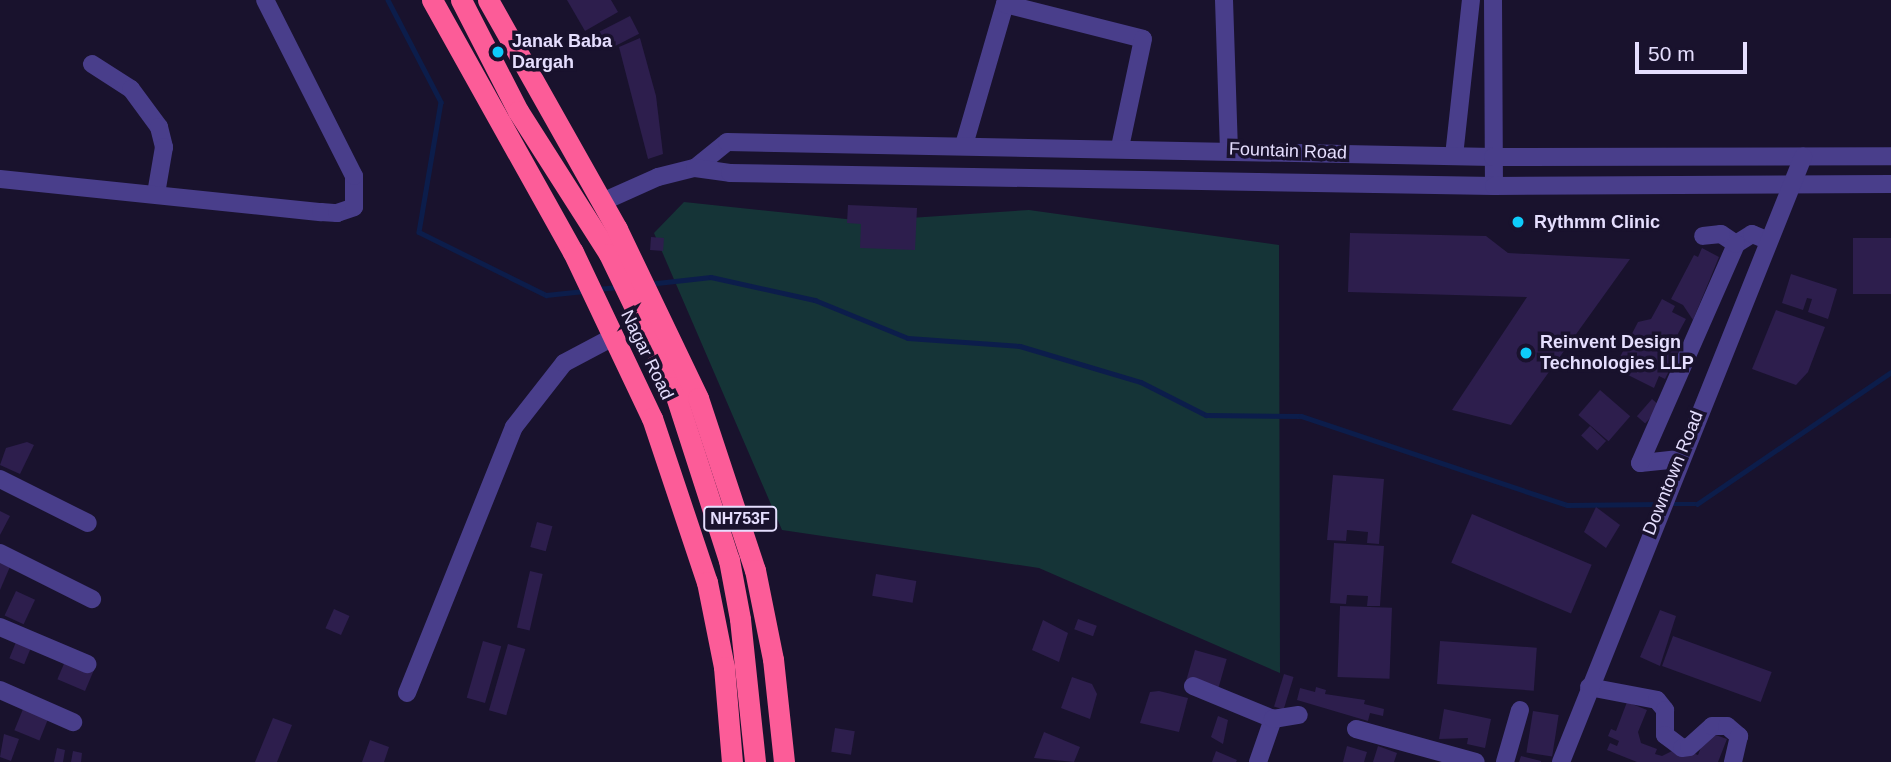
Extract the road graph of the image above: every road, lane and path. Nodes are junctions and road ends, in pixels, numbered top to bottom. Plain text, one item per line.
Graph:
1 (265, 0) edge
2 (432, 0) edge
3 (461, 0) edge
4 (488, 0) edge
5 (1224, 0) edge
6 (1471, 0) edge
7 (1493, 0) edge
8 (92, 64) dead end
9 (964, 145) junction
10 (1120, 147) junction
11 (1139, 148) junction
12 (1230, 150) junction
13 (1454, 156) junction
14 (1891, 156) edge
15 (1493, 157) junction
16 (1802, 158) junction
17 (695, 168) junction
18 (0, 179) edge
19 (1137, 180) junction
20 (1891, 184) edge
21 (537, 186) junction
22 (1494, 186) junction
23 (1792, 187) junction
24 (156, 194) junction
25 (602, 202) junction
26 (582, 215) junction
27 (1703, 236) dead end
28 (1769, 241) junction
29 (1736, 244) junction
30 (634, 284) junction
31 (613, 337) junction
32 (1679, 459) junction
33 (0, 479) edge
34 (88, 523) dead end
35 (0, 553) edge
36 (92, 599) dead end
37 (0, 627) edge
38 (87, 664) dead end
39 (1193, 686) dead end
40 (1589, 687) junction
41 (0, 690) edge
42 (407, 693) dead end
43 (1520, 710) dead end
44 (1299, 715) dead end
45 (1273, 719) junction
46 (73, 722) dead end
47 (1356, 729) dead end
48 (732, 762) edge
49 (755, 762) edge
50 (784, 762) edge
51 (1258, 762) edge
52 (1476, 762) edge
53 (1505, 762) edge
54 (1561, 762) edge
55 (1733, 762) edge

1 - 24 street
2 - 21 highway, Nagar Road / NH753F
3 - 26 highway
4 - 25 highway, Nagar Road / NH753F
5 - 12 street
6 - 13 street
7 - 15 street
8 - 24 street
9 - 10 street, Fountain Road
9 - 10 street
9 - 17 street, Fountain Road
10 - 11 street, Fountain Road
11 - 12 street, Fountain Road
11 - 19 street
12 - 13 street, Fountain Road
13 - 15 street, Fountain Road
14 - 16 street, Fountain Road
15 - 16 street, Fountain Road
15 - 22 street
16 - 23 street, Downtown Road
17 - 19 street, Fountain Road
17 - 25 street, Fountain Road
18 - 24 street
19 - 22 street, Fountain Road
20 - 23 street, Fountain Road
21 - 26 highway
21 - 31 highway, Nagar Road / NH753F
22 - 23 street, Fountain Road
23 - 28 street, Downtown Road
25 - 30 highway, Nagar Road / NH753F
26 - 30 highway
27 - 29 street
28 - 29 street
28 - 32 street, Downtown Road
29 - 32 street
30 - 49 highway
30 - 50 highway, Nagar Road / NH753F
31 - 42 street
31 - 48 highway, Nagar Road / NH753F
32 - 40 street, Downtown Road
33 - 34 street
35 - 36 street
37 - 38 street
39 - 45 street
40 - 54 street, Downtown Road
40 - 55 street
41 - 46 street
43 - 53 street
44 - 45 street
45 - 51 street
47 - 52 street

